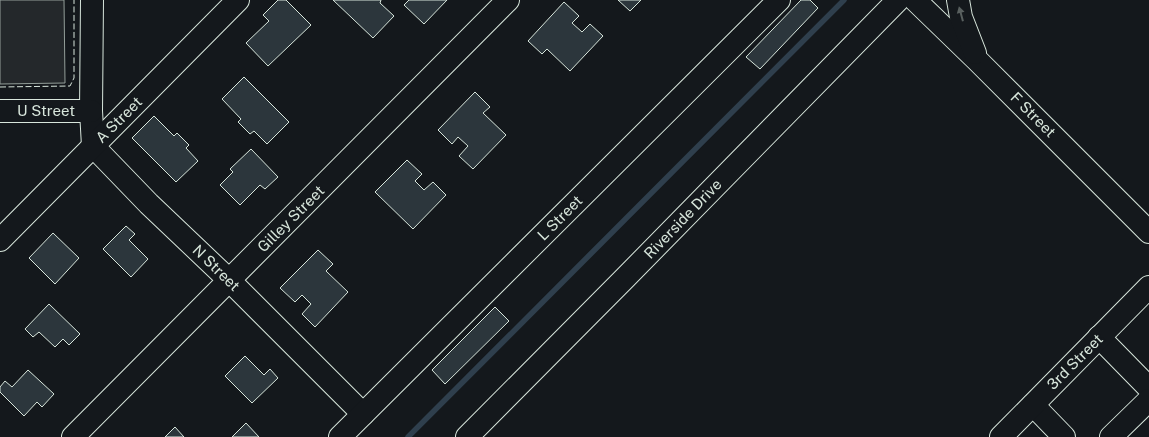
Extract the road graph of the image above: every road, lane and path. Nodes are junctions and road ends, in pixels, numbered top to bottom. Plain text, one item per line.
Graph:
1 (92, 0) edge
2 (238, 0) edge
3 (508, 0) edge
4 (779, 0) edge
5 (898, 0) edge
6 (915, 0) edge
7 (958, 0) edge
8 (978, 61) junction
9 (0, 111) edge
10 (92, 111) junction
11 (93, 146) junction
12 (1149, 232) edge
13 (0, 240) edge
14 (230, 280) junction
15 (1149, 286) edge
16 (1099, 337) junction
17 (1149, 388) edge
18 (1149, 400) edge
19 (1033, 405) junction
20 (363, 414) junction
21 (73, 437) edge
22 (340, 437) edge
23 (467, 437) edge
24 (1001, 437) edge
25 (1064, 437) edge
26 (1111, 437) edge

1 - 10 street
2 - 11 street, A Street
3 - 14 street, Gilley Street
4 - 20 street, L Street
5 - 23 street, Riverside Drive
6 - 8 street, F Street
8 -> 7 street
8 - 12 street, F Street
9 - 10 street, U Street
10 - 11 street
11 - 13 street, A Street
11 - 14 street, N Street
14 - 20 street, N Street
14 - 21 street, Gilley Street
15 - 16 street, 3rd Street
16 - 17 street
16 - 19 street, 3rd Street
18 - 26 street
19 - 24 street, 3rd Street
19 - 25 street
20 - 22 street, L Street

